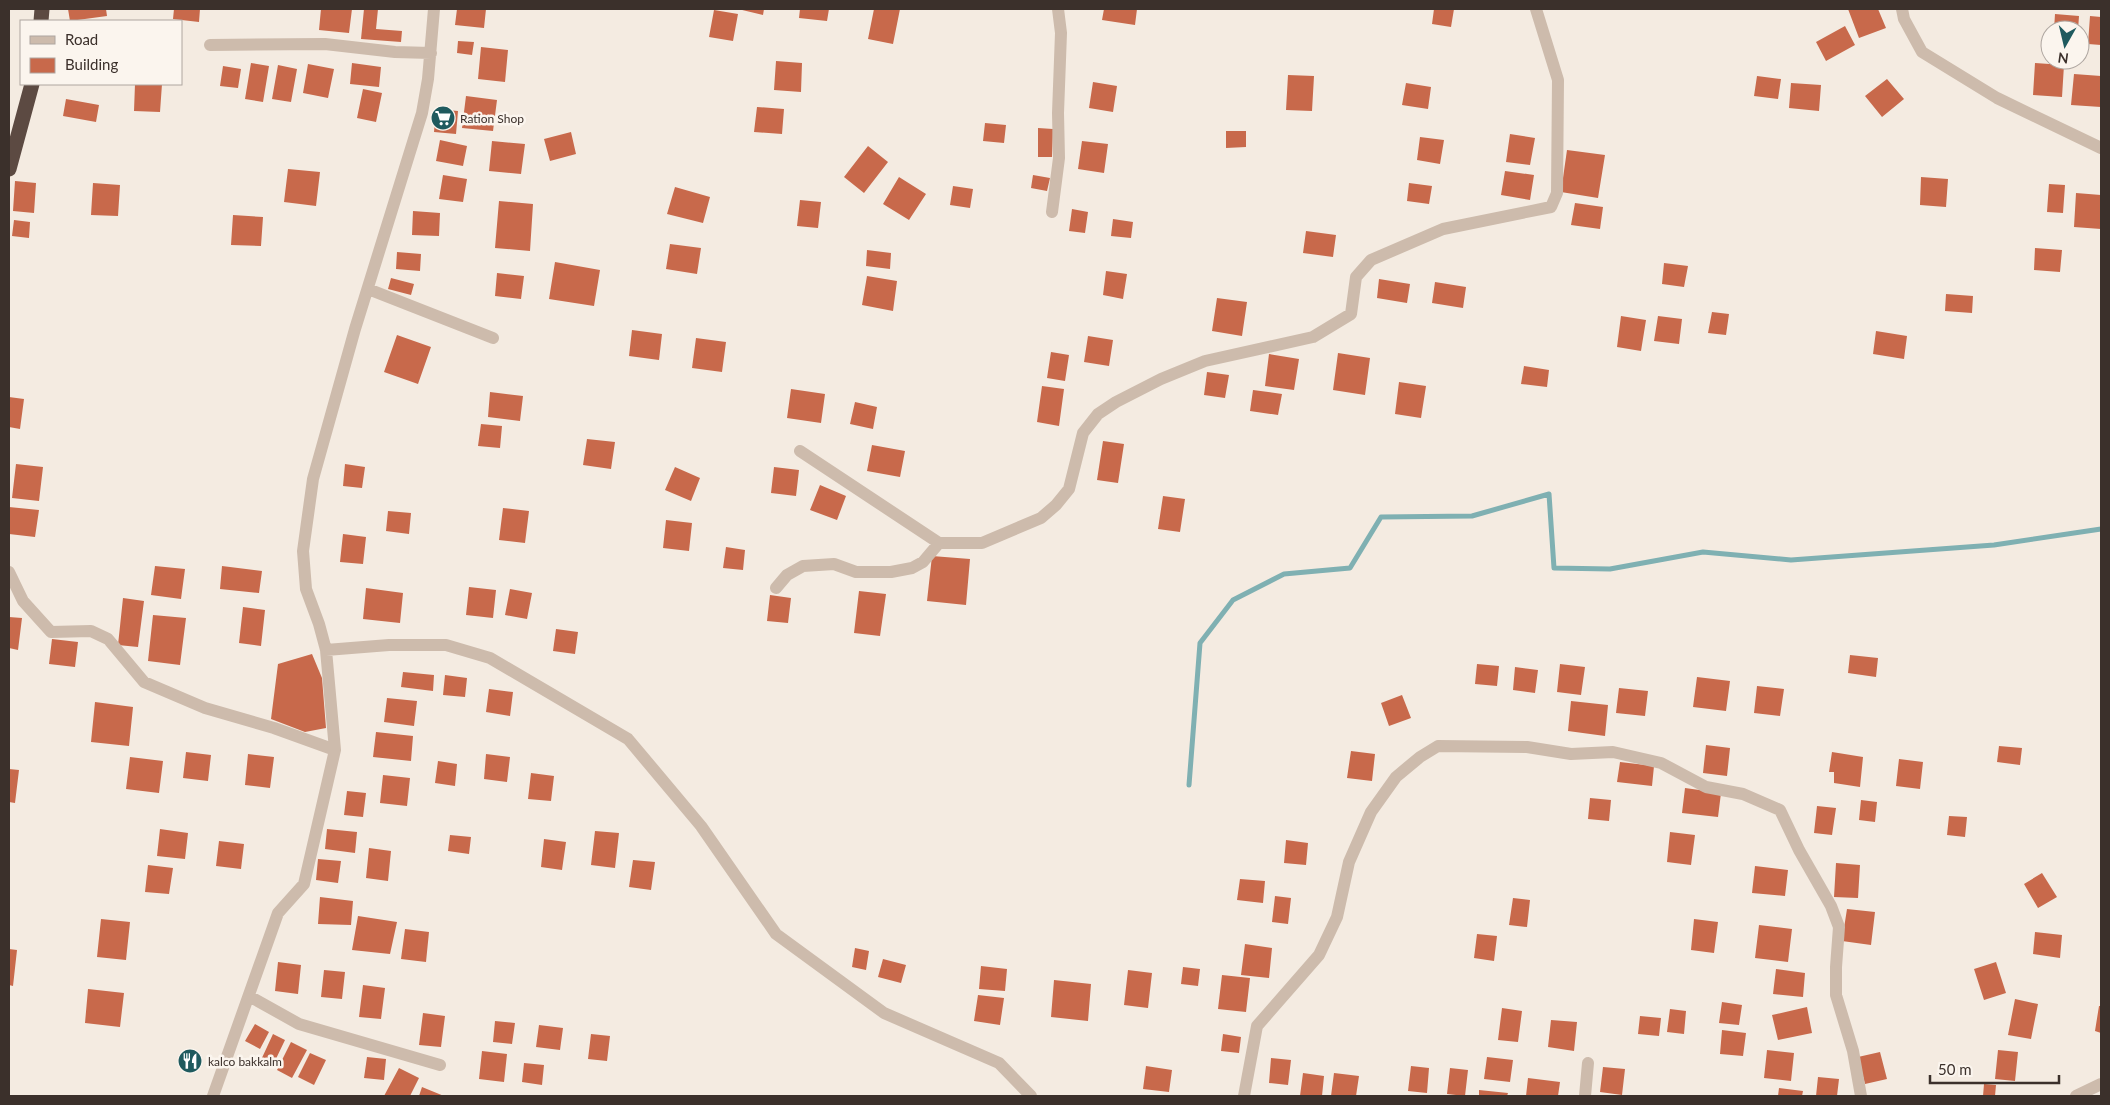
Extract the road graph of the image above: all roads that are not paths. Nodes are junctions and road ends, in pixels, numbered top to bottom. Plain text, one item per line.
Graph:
1 (434, 9) edge
2 (1058, 9) edge
3 (1536, 9) edge
4 (1902, 9) edge
5 (210, 45) dead end
6 (430, 53) junction
7 (32, 85) edge
8 (2101, 148) edge
9 (9, 169) edge
10 (1052, 212) dead end
11 (368, 289) junction
12 (494, 338) dead end
13 (800, 451) dead end
14 (939, 543) junction
15 (9, 572) edge
16 (776, 588) dead end
17 (326, 650) junction
18 (335, 750) junction
19 (249, 996) junction
20 (1588, 1062) dead end
21 (440, 1065) dead end
22 (2101, 1084) edge
23 (213, 1096) edge
24 (1031, 1096) edge
25 (1244, 1096) edge
26 (1585, 1096) edge
27 (1861, 1096) edge
28 (2076, 1096) edge

1 - 6 street
2 - 10 street
3 - 14 street
4 - 8 street
5 - 6 street
6 - 11 street
7 - 9 highway
11 - 12 street
11 - 17 street
13 - 14 street
14 - 16 street
15 - 18 street
17 - 18 street
17 - 24 street
18 - 19 street
19 - 21 street
19 - 23 street
20 - 26 street
22 - 28 street
25 - 27 street

